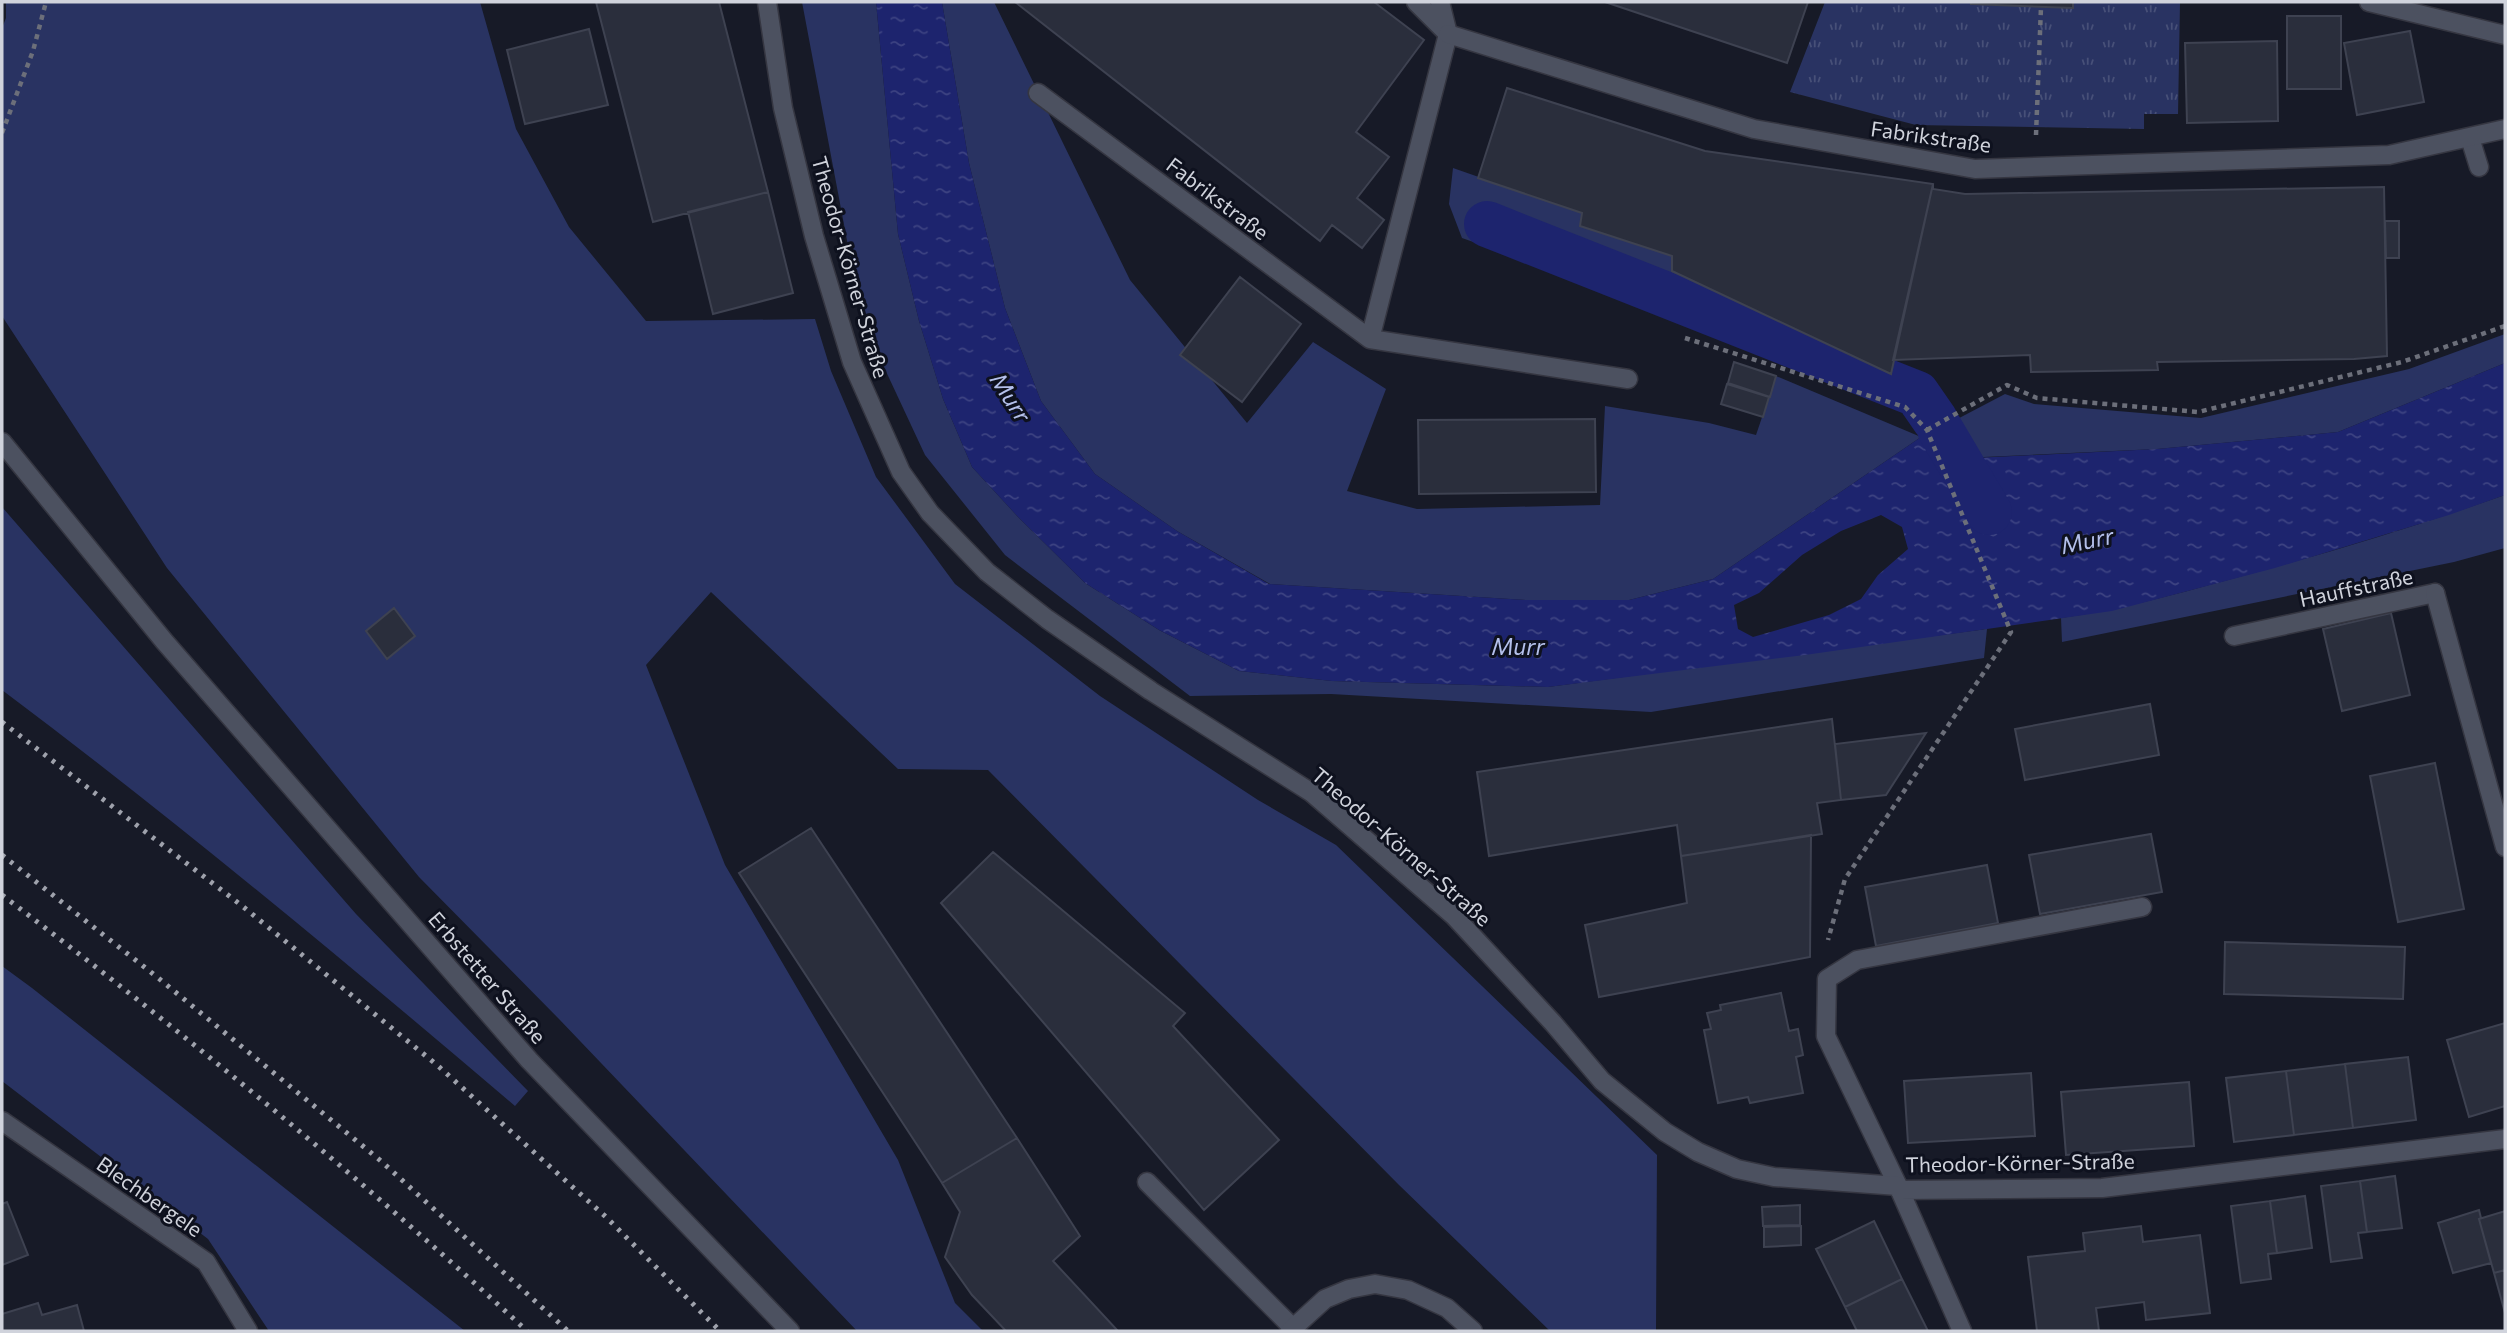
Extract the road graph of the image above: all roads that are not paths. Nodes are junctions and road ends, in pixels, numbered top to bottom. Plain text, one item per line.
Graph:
1 (767, 2) edge
2 (1416, 2) edge
3 (1440, 2) edge
4 (2369, 2) edge
5 (1448, 34) junction
6 (2505, 35) edge
7 (1038, 93) dead end
8 (2505, 129) edge
9 (2470, 138) junction
10 (2479, 167) dead end
11 (1370, 339) junction
12 (1628, 379) dead end
13 (2, 442) edge
14 (2234, 636) dead end
15 (2505, 847) edge
16 (2142, 907) dead end
17 (2, 1121) edge
18 (2505, 1139) edge
19 (1147, 1182) dead end
20 (1899, 1189) junction
21 (1291, 1329) edge
22 (248, 1331) edge
23 (790, 1331) edge
24 (1473, 1331) edge
25 (1962, 1331) edge

1 - 20 street, Theodor-Körner-Straße
2 - 5 street, Fabrikstraße
3 - 5 street
4 - 6 street
5 - 9 street, Fabrikstraße
5 - 11 street
7 - 11 street, Fabrikstraße
8 - 9 street, Fabrikstraße
9 - 10 street
11 - 12 street, Fabrikstraße
13 - 23 street, Erbstetter Straße
14 - 15 street, Hauffstraße
16 - 20 street
17 - 22 street, Blechbergele
18 - 20 street, Theodor-Körner-Straße
19 - 21 street
20 - 25 street
21 - 24 street

